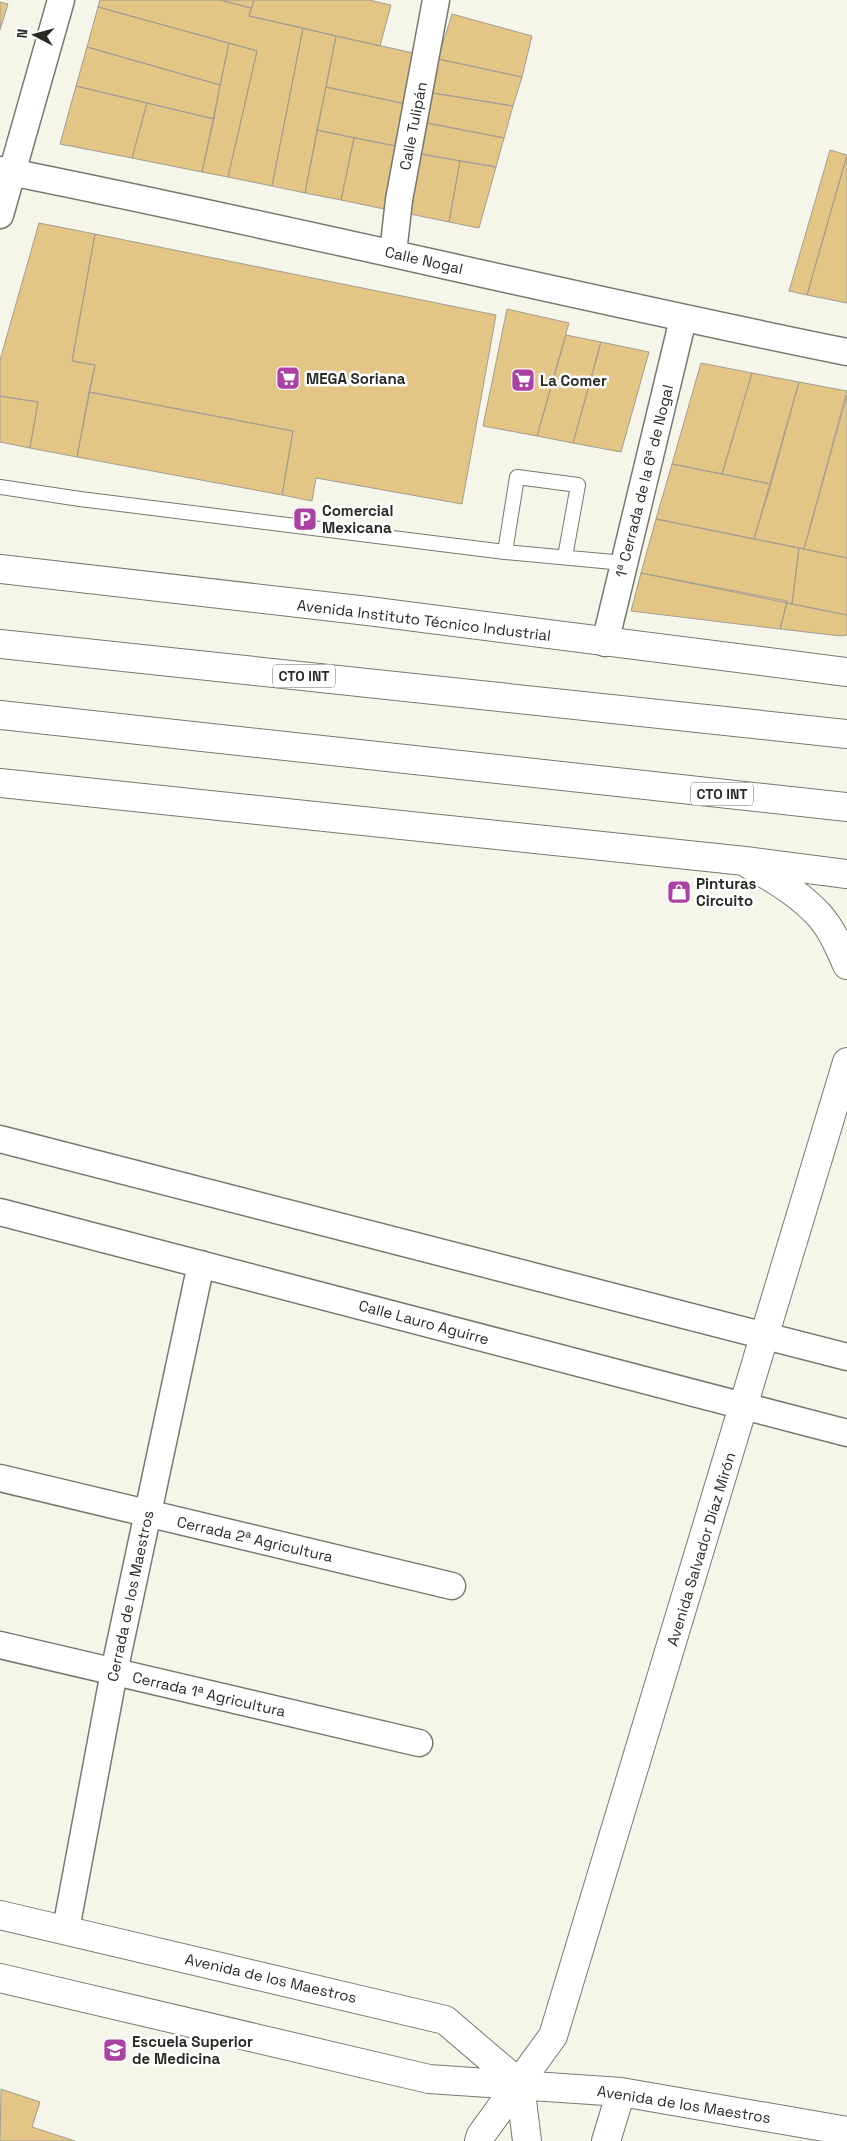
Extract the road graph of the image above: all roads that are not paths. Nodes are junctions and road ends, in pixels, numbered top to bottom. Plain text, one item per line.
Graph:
1 (61, 0) edge
2 (436, 0) edge
3 (6, 171) edge
4 (0, 215) edge
5 (393, 253) junction
6 (683, 319) junction
7 (847, 352) edge
8 (0, 486) edge
9 (505, 552) junction
10 (565, 558) junction
11 (624, 563) junction
12 (0, 569) edge
13 (605, 643) junction
14 (0, 644) edge
15 (847, 672) edge
16 (0, 715) edge
17 (847, 734) edge
18 (0, 783) edge
19 (847, 807) edge
20 (744, 861) junction
21 (847, 874) edge
22 (847, 965) edge
23 (847, 1062) edge
24 (0, 1139) edge
25 (0, 1212) edge
26 (201, 1264) junction
27 (766, 1336) junction
28 (847, 1357) edge
29 (745, 1406) junction
30 (847, 1433) edge
31 (0, 1478) edge
32 (148, 1514) junction
33 (452, 1586) dead end
34 (0, 1645) edge
35 (114, 1672) junction
36 (419, 1743) dead end
37 (0, 1915) edge
38 (66, 1929) junction
39 (0, 1978) edge
40 (520, 2084) junction
41 (622, 2092) junction
42 (847, 2131) edge
43 (479, 2141) edge
44 (527, 2141) edge
45 (606, 2141) edge

1 - 3 street
2 - 5 street, Calle Tulipán
3 - 4 street
3 - 5 street, Calle Nogal
5 - 6 street, Calle Nogal
6 - 7 street, Calle Nogal
6 - 11 street, 1ª Cerrada de la 6ª de Nogal
8 - 9 lane
9 - 10 lane
9 - 10 lane
10 - 11 lane
11 - 13 street, 1ª Cerrada de la 6ª de Nogal
12 - 13 main road, Avenida Instituto Técnico Industrial
13 - 15 main road, Avenida Instituto Técnico Industrial
14 - 17 main road, CTO INT
16 - 19 main road, CTO INT
18 - 20 main road
20 - 21 main road
20 - 22 main road
23 - 27 main road, Avenida Salvador Díaz Mirón
24 - 27 street
25 - 26 street, Calle Lauro Aguirre
26 - 29 street, Calle Lauro Aguirre
26 - 32 street, Cerrada de los Maestros
27 - 28 street
27 - 29 main road, Avenida Salvador Díaz Mirón
29 - 30 street, Calle Lauro Aguirre
29 - 40 main road, Avenida Salvador Díaz Mirón
31 - 32 street, Cerrada 2ª Agricultura
32 - 33 street, Cerrada 2ª Agricultura
32 - 35 street, Cerrada de los Maestros
34 - 35 street, Cerrada 1ª Agricultura
35 - 36 street, Cerrada 1ª Agricultura
35 - 38 street, Cerrada de los Maestros
37 - 38 main road, Avenida de los Maestros
38 - 40 main road, Avenida de los Maestros
39 - 40 main road, Avenida de los Maestros
40 - 41 main road, Avenida de los Maestros
40 - 43 main road, Avenida Salvador Díaz Mirón
40 - 44 main road
41 - 42 main road, Avenida de los Maestros
41 - 45 main road

